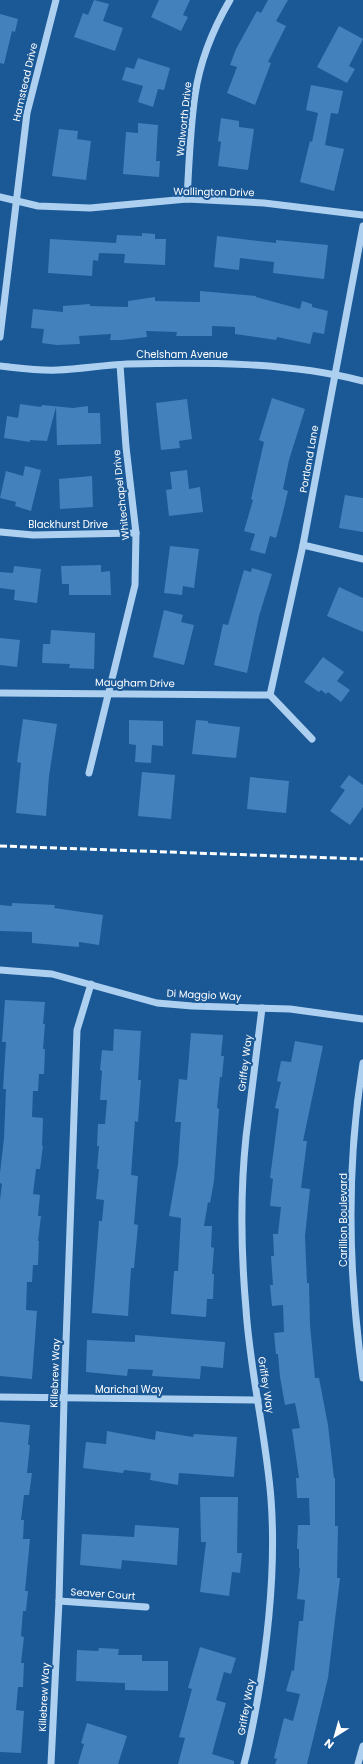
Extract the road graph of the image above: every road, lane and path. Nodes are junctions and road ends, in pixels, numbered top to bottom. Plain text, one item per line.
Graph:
1 (56, 0) edge
2 (230, 0) edge
3 (0, 197) edge
4 (187, 199) junction
5 (17, 200) junction
6 (363, 215) edge
7 (363, 226) edge
8 (0, 337) edge
9 (120, 364) junction
10 (0, 366) edge
11 (334, 374) junction
12 (363, 381) edge
13 (0, 532) edge
14 (136, 533) junction
15 (303, 544) junction
16 (363, 559) edge
17 (108, 692) junction
18 (0, 693) edge
19 (270, 695) junction
20 (312, 739) dead end
21 (89, 772) dead end
22 (0, 970) edge
23 (91, 984) junction
24 (262, 1008) junction
25 (363, 1019) edge
26 (363, 1063) edge
27 (363, 1378) edge
28 (0, 1397) edge
29 (64, 1399) junction
30 (258, 1400) junction
31 (59, 1601) junction
32 (146, 1607) dead end
33 (363, 1746) edge
34 (51, 1764) edge
35 (244, 1764) edge
36 (358, 1764) edge

1 - 5 street, Hamstead Drive
2 - 4 street, Walworth Drive
3 - 5 street, Wallington Drive
4 - 5 street, Wallington Drive
4 - 6 street, Wallington Drive
5 - 8 street, Hamstead Drive
7 - 11 street, Portland Lane
9 - 10 street, Chelsham Avenue
9 - 11 street, Chelsham Avenue
9 - 14 street, Whitechapel Drive
11 - 12 street, Chelsham Avenue
11 - 15 street, Portland Lane
13 - 14 street, Blackhurst Drive
14 - 17 street, Whitechapel Drive
15 - 16 street
15 - 19 street, Portland Lane
17 - 18 street, Maugham Drive
17 - 19 street, Maugham Drive
17 - 21 street, Whitechapel Drive
19 - 20 street
22 - 23 street, Di Maggio Way
23 - 24 street, Di Maggio Way
23 - 29 street, Killebrew Way
24 - 25 street, Di Maggio Way
24 - 30 street, Griffey Way
26 - 27 street, Carillion Boulevard
28 - 29 street, Marichal Way
29 - 30 street, Marichal Way
29 - 31 street, Killebrew Way
30 - 35 street, Griffey Way
31 - 32 street, Seaver Court
31 - 34 street, Killebrew Way
33 - 36 street

